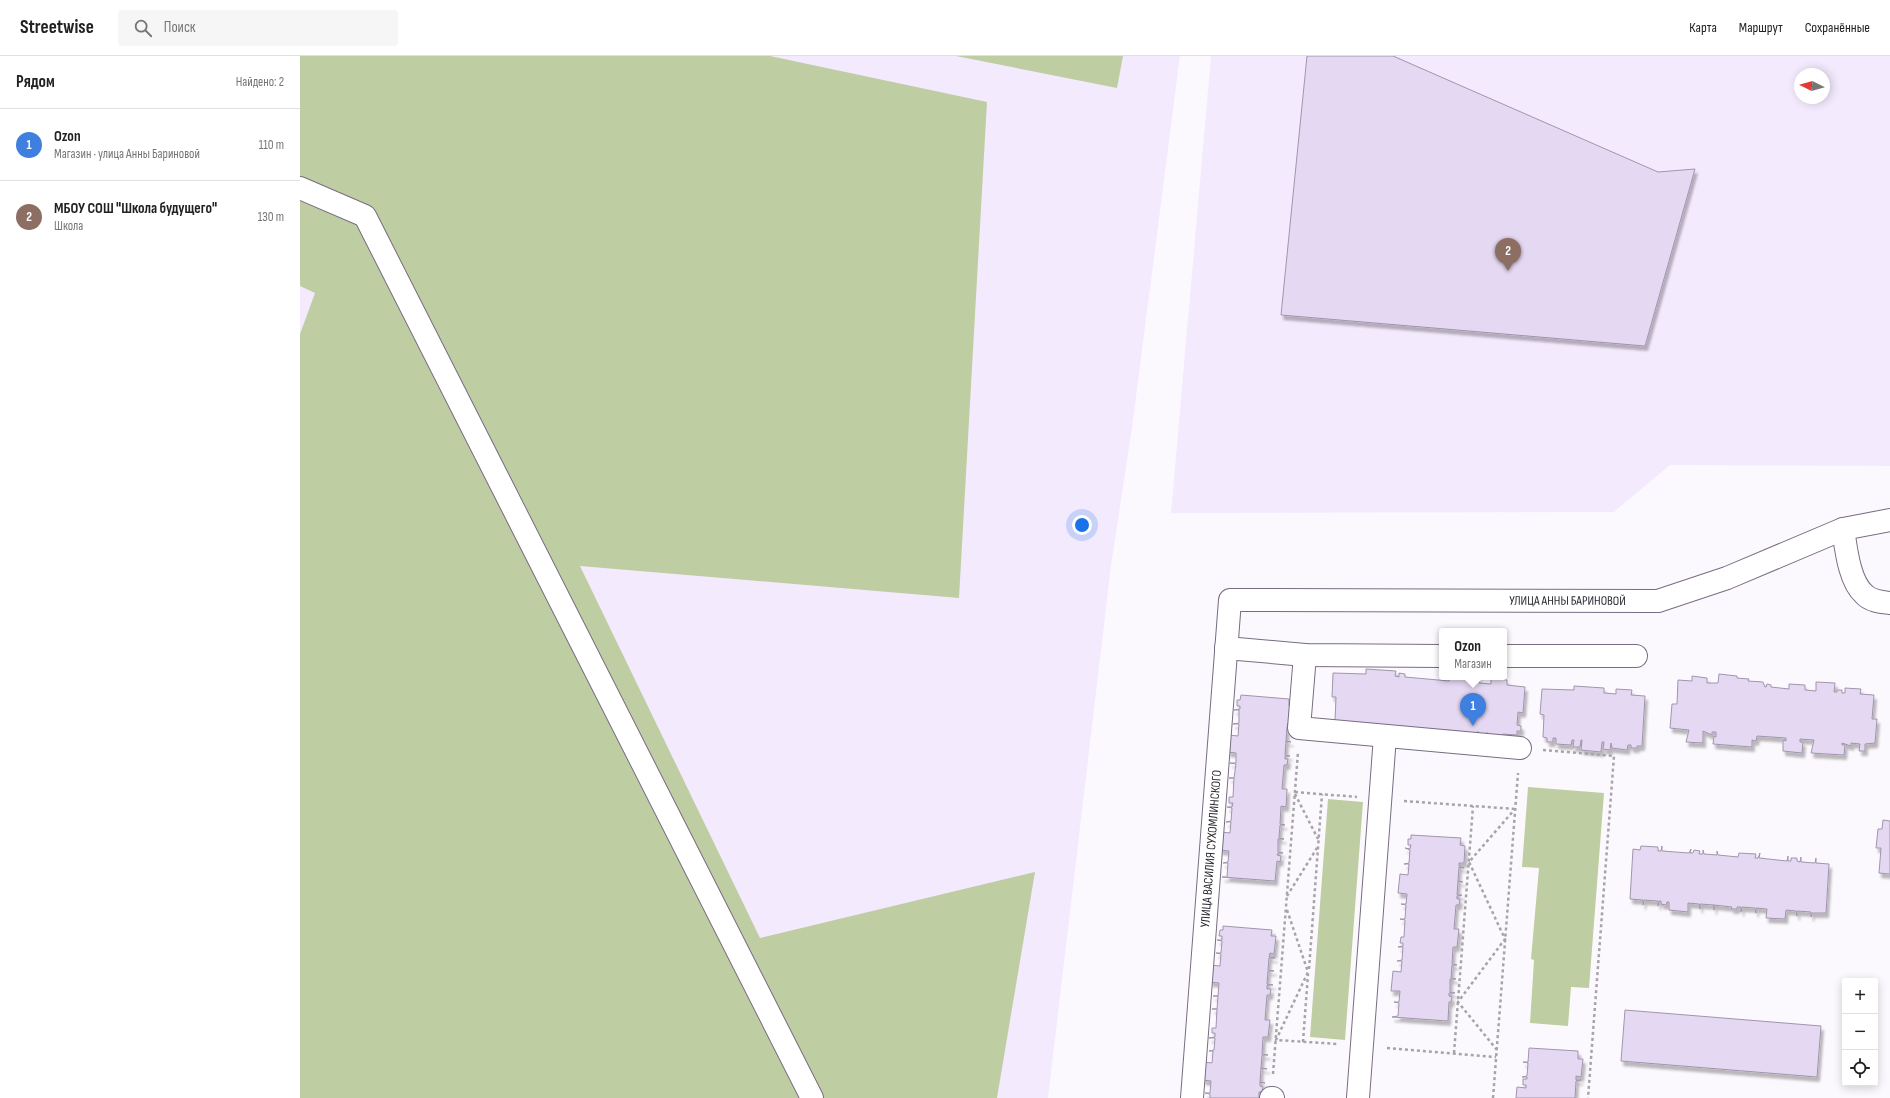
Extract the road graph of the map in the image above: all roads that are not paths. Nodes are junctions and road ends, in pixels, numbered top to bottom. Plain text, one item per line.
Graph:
1 (300, 188) edge
2 (1890, 520) edge
3 (1843, 529) junction
4 (1230, 600) joint
5 (1890, 603) edge
6 (1226, 648) junction
7 (1305, 655) junction
8 (1439, 656) edge
9 (1507, 656) edge
10 (1636, 656) dead end
11 (1385, 736) junction
12 (1520, 748) road end
13 (812, 1098) edge
14 (1192, 1098) edge
15 (1358, 1098) edge

1 - 13 street
2 - 3 street, УЛИЦА АННЫ БАРИНОВОЙ
3 - 4 street, УЛИЦА АННЫ БАРИНОВОЙ
3 - 5 street
4 - 6 street, УЛИЦА ВАСИЛИЯ СУХОМЛИНСКОГО
6 - 7 street
6 - 14 street, УЛИЦА ВАСИЛИЯ СУХОМЛИНСКОГО
7 - 8 street
7 - 11 street
9 - 10 street
11 - 12 street
11 - 15 street

